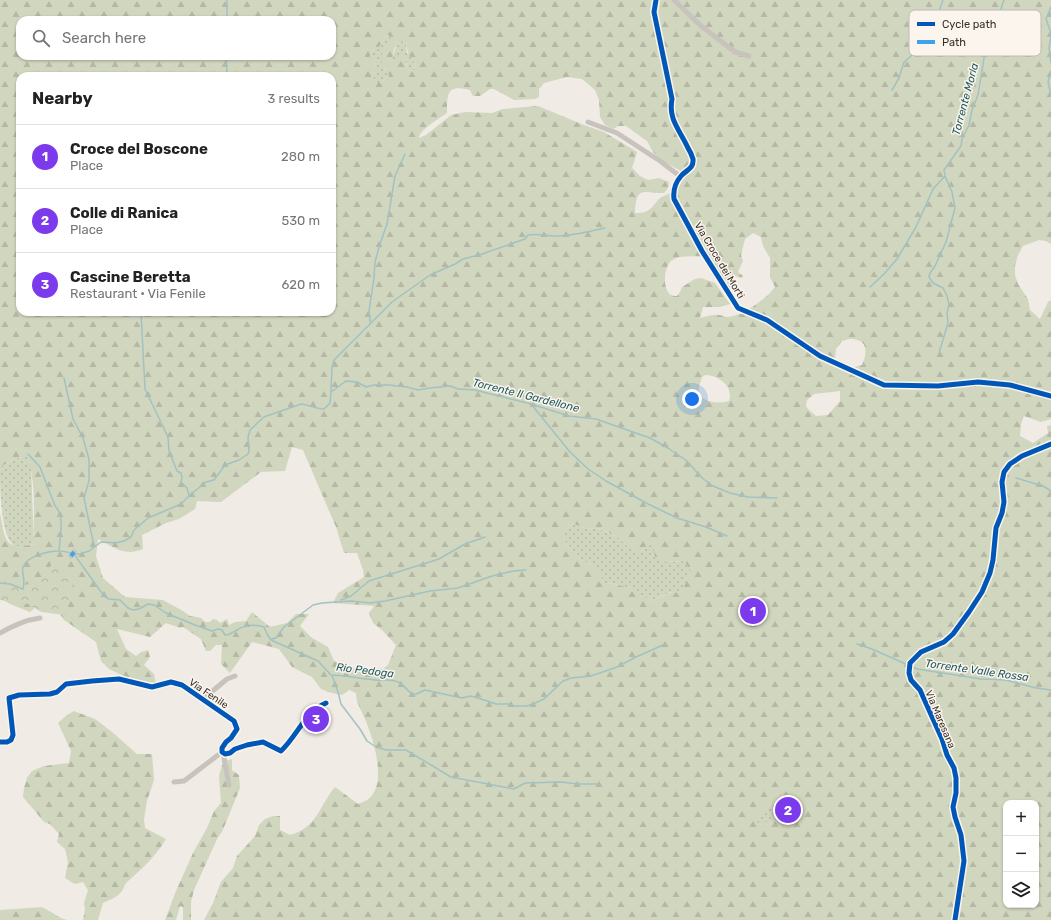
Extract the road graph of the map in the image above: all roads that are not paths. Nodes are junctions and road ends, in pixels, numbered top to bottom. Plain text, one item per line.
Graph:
1 (656, 0) edge
2 (674, 0) edge
3 (749, 56) dead end
4 (588, 122) dead end
5 (681, 176) junction
6 (1051, 396) edge
7 (1051, 444) edge
8 (40, 618) dead end
9 (0, 633) edge
10 (235, 676) dead end
11 (203, 699) junction
12 (326, 703) dead end
13 (0, 742) edge
14 (223, 753) junction
15 (174, 782) dead end
16 (229, 785) dead end
17 (955, 920) edge

1 - 5 street, Via Croce dei Morti
2 - 3 street
4 - 5 street
5 - 6 street, Via Croce dei Morti
7 - 17 street, Via Maresana
8 - 9 street
10 - 11 street
11 - 13 street, Via Fenile
11 - 14 street, Via Fenile
12 - 14 street
14 - 15 street
14 - 16 street

